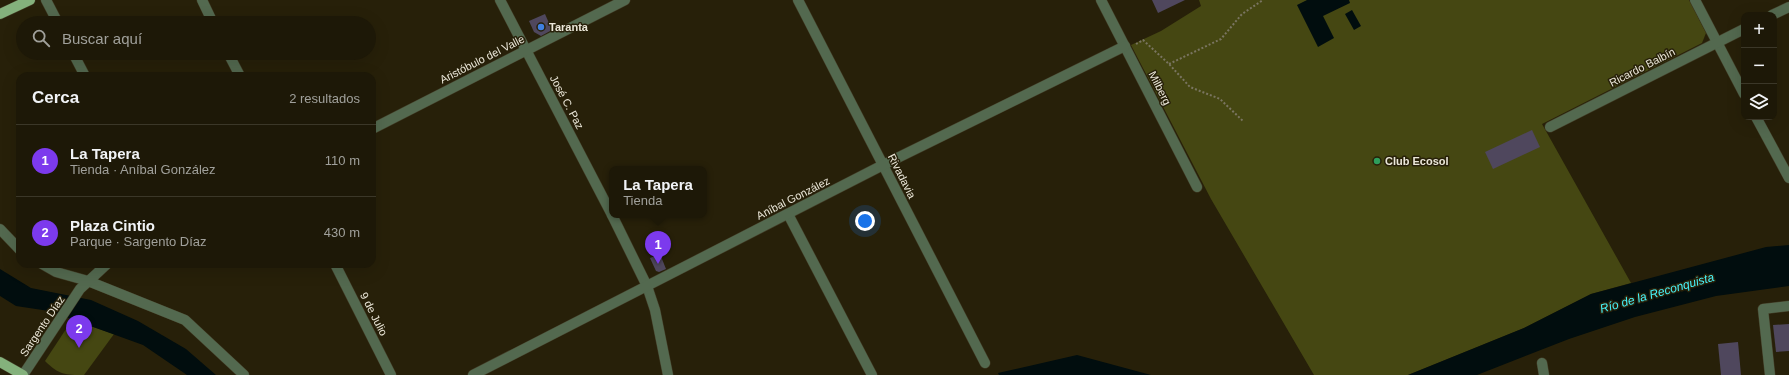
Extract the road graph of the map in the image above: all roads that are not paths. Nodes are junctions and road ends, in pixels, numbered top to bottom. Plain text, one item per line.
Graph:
1 (30, 0) edge
2 (46, 0) edge
3 (202, 0) edge
4 (500, 0) edge
5 (625, 0) edge
6 (798, 0) edge
7 (1101, 0) edge
8 (1695, 0) edge
9 (1789, 6) edge
10 (1777, 12) edge
11 (0, 14) edge
12 (54, 16) edge
13 (210, 16) edge
14 (1741, 31) edge
15 (1717, 43) junction
16 (1125, 46) junction
17 (526, 50) junction
18 (77, 60) edge
19 (232, 60) edge
20 (83, 72) edge
21 (238, 72) edge
22 (1741, 88) edge
23 (1758, 120) edge
24 (376, 127) edge
25 (1550, 127) dead end
26 (883, 165) junction
27 (1789, 178) edge
28 (1196, 187) dead end
29 (609, 209) edge
30 (788, 214) junction
31 (613, 218) edge
32 (0, 229) edge
33 (16, 246) edge
34 (49, 268) edge
35 (103, 268) edge
36 (337, 268) edge
37 (88, 281) junction
38 (647, 286) junction
39 (1789, 306) edge
40 (0, 362) edge
41 (985, 364) dead end
42 (1542, 364) dead end
43 (23, 375) edge
44 (244, 375) edge
45 (391, 375) edge
46 (473, 375) edge
47 (668, 375) edge
48 (872, 375) edge
49 (1544, 375) edge
50 (1770, 375) edge

1 - 11 main road
2 - 12 street
3 - 13 street
4 - 17 street, José C. Paz
5 - 17 street, Aristóbulo del Valle
6 - 26 street, Rivadavia
7 - 16 street, Milberg
8 - 15 street
9 - 10 street
14 - 15 street, Ricardo Balbín
15 - 22 street
15 - 25 street, Ricardo Balbín
16 - 26 street, Aníbal González
16 - 28 street, Milberg
17 - 24 street, Aristóbulo del Valle
17 - 29 street, José C. Paz
18 - 20 street
19 - 21 street
23 - 27 street
26 - 30 street, Aníbal González
26 - 41 street, Rivadavia
30 - 38 street, Aníbal González
30 - 48 street
31 - 38 street, José C. Paz
32 - 33 street
34 - 37 street
35 - 37 street
36 - 45 street, 9 de Julio
37 - 43 street, Sargento Díaz
37 - 44 street
38 - 46 street, Aníbal González
38 - 47 street, José C. Paz
39 - 50 street
40 - 43 main road
42 - 49 street

